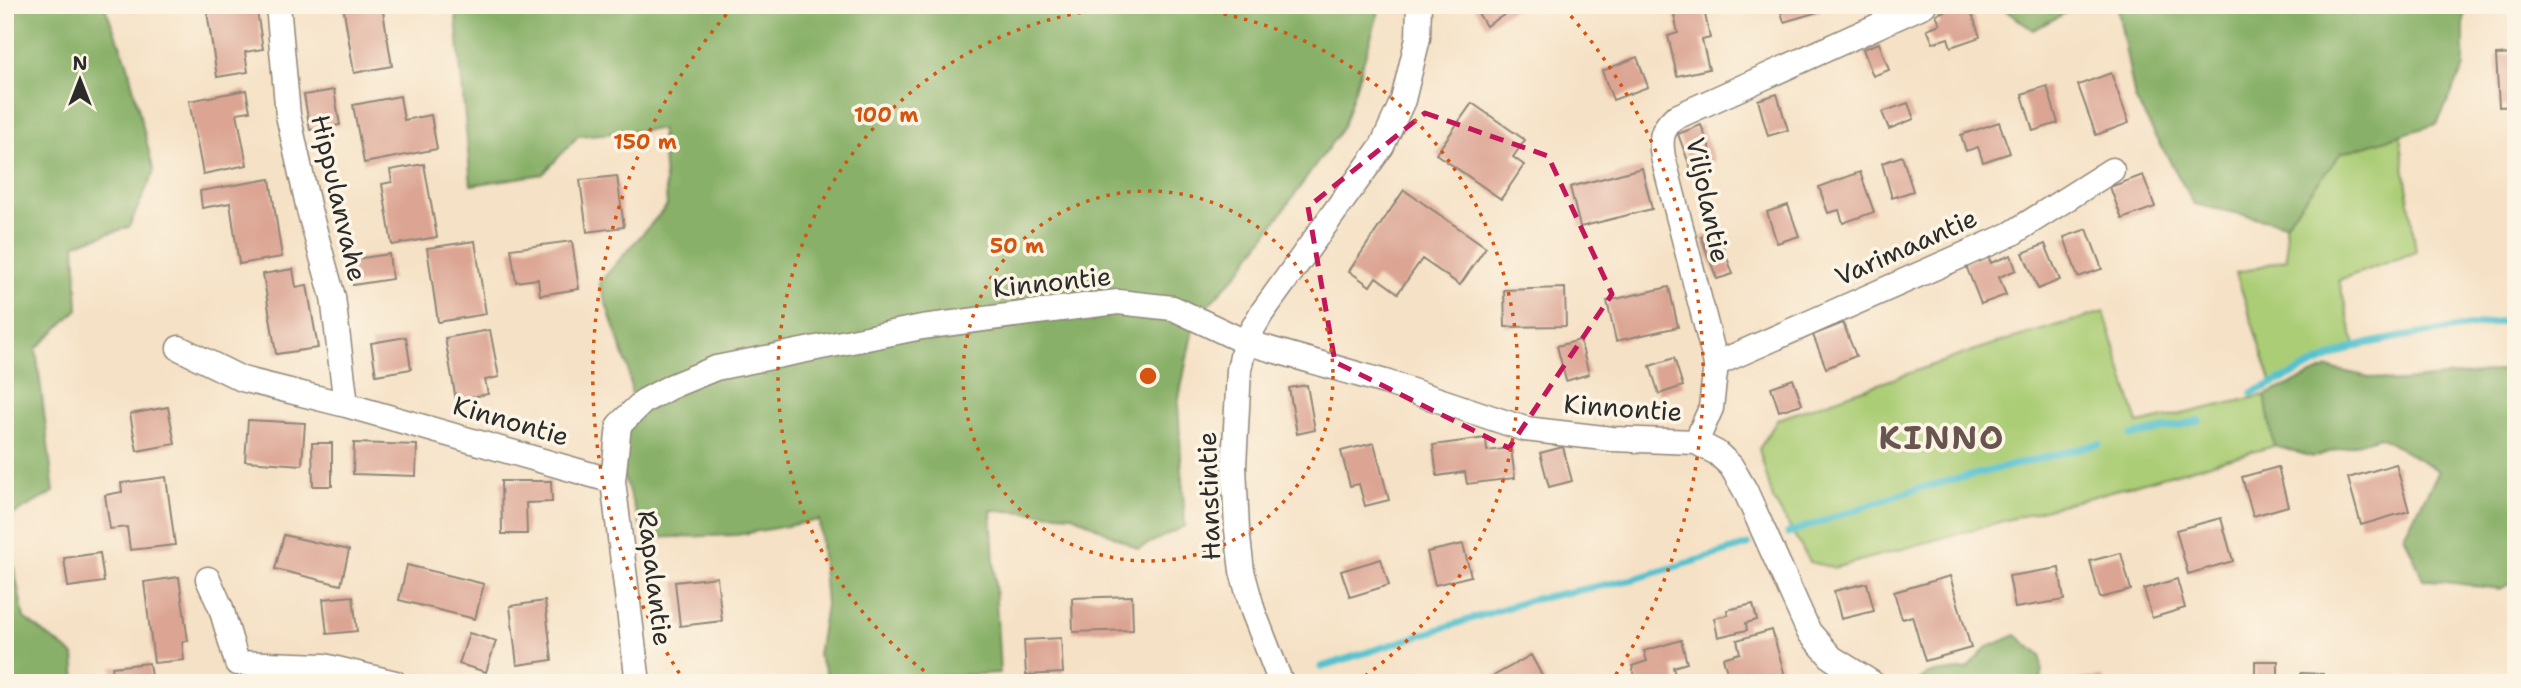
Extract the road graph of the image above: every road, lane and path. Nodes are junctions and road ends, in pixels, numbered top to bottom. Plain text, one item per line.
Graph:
1 (278, 5) edge
2 (1419, 5) edge
3 (1924, 5) edge
4 (2112, 170) dead end
5 (1245, 342) junction
6 (179, 348) dead end
7 (1716, 364) junction
8 (346, 405) junction
9 (1696, 442) junction
10 (613, 481) junction
11 (208, 579) dead end
12 (395, 683) edge
13 (638, 683) edge
14 (1280, 683) edge
15 (1872, 683) edge

1 - 8 street, Hippulanvahe
2 - 5 street, Hanstintie
3 - 7 street, Viljolantie
4 - 7 street, Varimaantie
5 - 9 street, Kinnontie
5 - 10 street, Kinnontie
5 - 14 street, Hanstintie
6 - 8 street, Kinnontie
7 - 9 street, Viljolantie
8 - 10 street, Kinnontie
9 - 15 street, Kinnontie
10 - 13 street, Rapalantie
11 - 12 street

